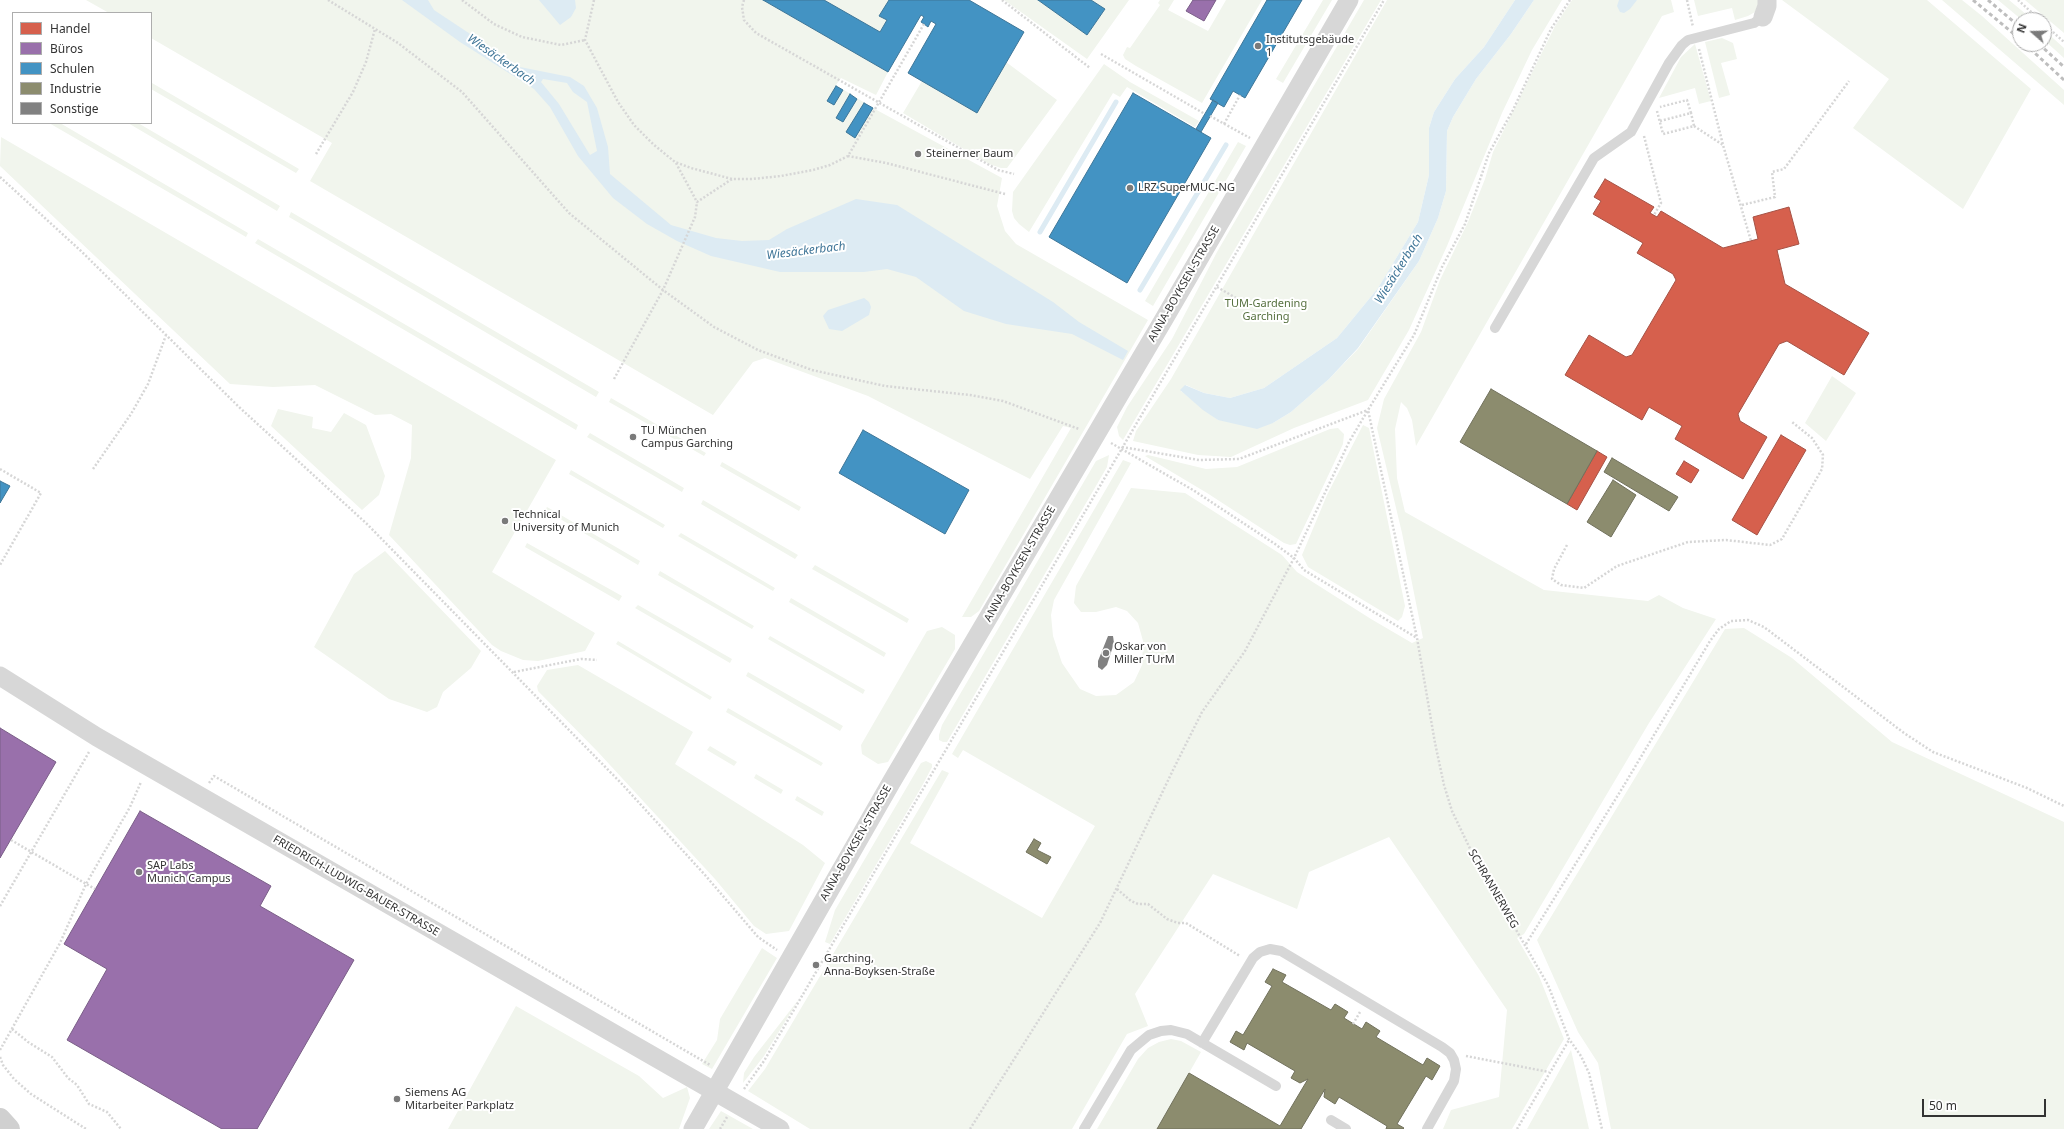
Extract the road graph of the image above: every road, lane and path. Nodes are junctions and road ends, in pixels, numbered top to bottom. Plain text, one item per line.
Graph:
1 (328, 0) edge
2 (462, 0) edge
3 (594, 0) edge
4 (744, 0) edge
5 (1002, 0) edge
6 (1349, 0) edge
7 (1384, 0) edge
8 (1570, 0) edge
9 (1687, 0) edge
10 (2018, 0) edge
11 (1765, 9) edge
12 (2031, 12) edge
13 (924, 24) dead end
14 (375, 29) junction
15 (2052, 31) edge
16 (1696, 38) junction
17 (585, 40) junction
18 (2064, 42) edge
19 (1101, 54) dead end
20 (1090, 68) dead end
21 (1849, 81) dead end
22 (1240, 95) dead end
23 (880, 104) junction
24 (1691, 113) junction
25 (1206, 114) dead end
26 (1210, 116) dead end
27 (1639, 118) junction
28 (1660, 121) junction
29 (1224, 124) junction
30 (1694, 126) junction
31 (1723, 145) junction
32 (1265, 146) junction
33 (316, 154) dead end
34 (848, 156) junction
35 (675, 162) junction
36 (1014, 174) dead end
37 (0, 177) edge
38 (732, 179) junction
39 (1005, 194) dead end
40 (696, 202) junction
41 (1742, 205) junction
42 (1654, 215) dead end
43 (1751, 241) dead end
44 (1217, 287) junction
45 (663, 290) junction
46 (1243, 302) dead end
47 (1495, 328) dead end
48 (166, 335) junction
49 (614, 379) dead end
50 (1368, 410) junction
51 (1792, 422) dead end
52 (1095, 435) junction
53 (1122, 447) junction
54 (0, 469) edge
55 (93, 469) dead end
56 (1567, 545) dead end
57 (1294, 558) junction
58 (0, 565) edge
59 (1416, 638) junction
60 (597, 660) dead end
61 (514, 672) junction
62 (0, 676) edge
63 (97, 737) junction
64 (148, 767) junction
65 (201, 797) junction
66 (2064, 806) edge
67 (11, 840) dead end
68 (31, 851) junction
69 (86, 884) junction
70 (95, 889) dead end
71 (1117, 889) junction
72 (0, 906) edge
73 (1526, 944) junction
74 (791, 959) junction
75 (1250, 962) junction
76 (12, 1028) junction
77 (1569, 1040) junction
78 (1202, 1043) junction
79 (0, 1050) edge
80 (1450, 1053) junction
81 (0, 1057) edge
82 (1550, 1072) junction
83 (725, 1073) junction
84 (747, 1086) junction
85 (1276, 1086) dead end
86 (714, 1092) junction
87 (734, 1103) junction
88 (0, 1119) edge
89 (1331, 1120) dead end
90 (9, 1129) edge
91 (86, 1129) edge
92 (121, 1129) edge
93 (693, 1129) edge
94 (780, 1129) edge
95 (970, 1129) edge
96 (1084, 1129) edge
97 (1346, 1129) edge
98 (1427, 1129) edge
99 (1517, 1129) edge
100 (1602, 1129) edge

1 - 14 path
2 - 17 path
3 - 17 path
4 - 23 path
5 - 20 path
6 - 32 street, ANNA-BOYKSEN-STRASSE
7 - 44 path
8 - 50 path
9 - 16 path
10 - 12 path
11 - 16 lane
13 - 23 path
14 - 33 path
14 - 45 path
15 - 18 path
16 - 27 lane
16 - 31 path
17 - 35 path
19 - 25 path
21 - 41 path
22 - 29 path
23 - 34 path
23 - 36 path
24 - 28 path
24 - 28 path
24 - 30 path
26 - 29 path
27 - 42 path
27 - 47 lane
28 - 30 path
29 - 32 path
30 - 31 path
31 - 41 path
32 - 52 street, ANNA-BOYKSEN-STRASSE
34 - 38 path
34 - 39 path
35 - 38 path
35 - 40 path
37 - 48 path
38 - 40 path
40 - 45 path
41 - 43 path
44 - 46 path
44 - 53 path
45 - 49 path
45 - 52 path
48 - 55 path
48 - 61 path
50 - 53 path
50 - 57 path
50 - 59 path, SCHRANNERWEG
51 - 56 path
52 - 53 path
52 - 74 street, ANNA-BOYKSEN-STRASSE
53 - 57 path
53 - 84 path
54 - 58 path
57 - 59 path
57 - 71 path
59 - 73 path, SCHRANNERWEG
60 - 61 path
61 - 74 path
62 - 63 street, FRIEDRICH-LUDWIG-BAUER-STRASSE
63 - 64 street, FRIEDRICH-LUDWIG-BAUER-STRASSE
63 - 68 path
64 - 65 street, FRIEDRICH-LUDWIG-BAUER-STRASSE
64 - 69 path
65 - 83 path
65 - 86 street, FRIEDRICH-LUDWIG-BAUER-STRASSE
66 - 73 path
67 - 68 path
68 - 69 path
68 - 72 path
69 - 70 path
69 - 76 path
71 - 75 path
71 - 95 path
73 - 77 path, SCHRANNERWEG
74 - 83 street, ANNA-BOYKSEN-STRASSE
75 - 78 lane
75 - 80 lane
76 - 79 path
76 - 92 path
77 - 82 path
77 - 100 path, SCHRANNERWEG
78 - 85 lane
78 - 96 lane
80 - 82 path
80 - 98 lane
81 - 91 path
82 - 99 path
83 - 84 path
83 - 86 street, ANNA-BOYKSEN-STRASSE
84 - 87 path
86 - 87 street, FRIEDRICH-LUDWIG-BAUER-STRASSE
86 - 93 street, ANNA-BOYKSEN-STRASSE
87 - 94 street, FRIEDRICH-LUDWIG-BAUER-STRASSE
88 - 90 main road
89 - 97 lane

